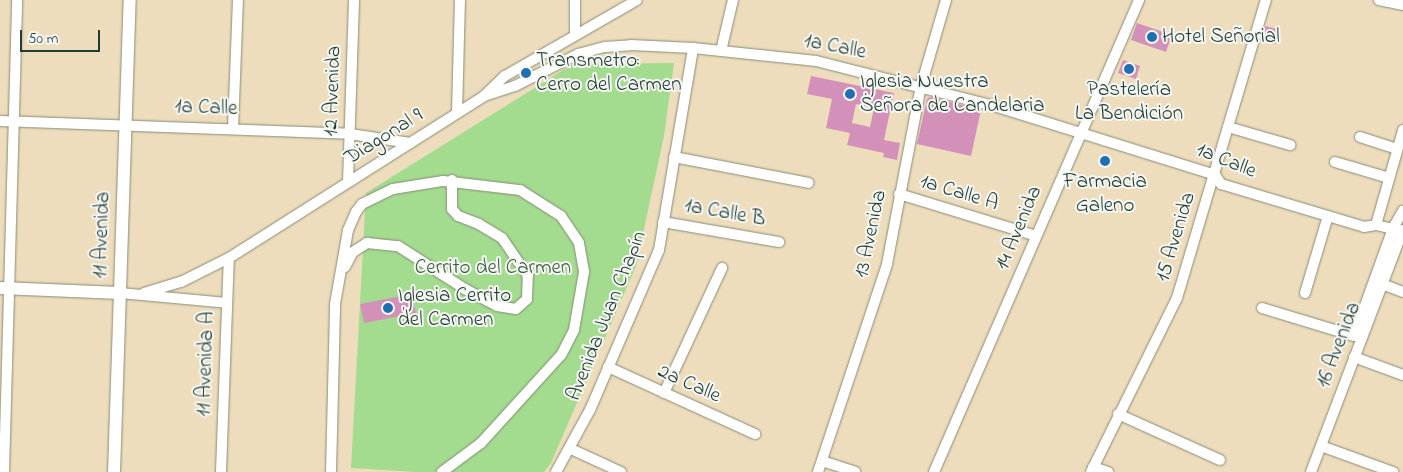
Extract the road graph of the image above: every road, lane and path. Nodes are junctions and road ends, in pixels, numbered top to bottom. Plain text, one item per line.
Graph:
1 (17, 0) edge
2 (130, 0) edge
3 (238, 0) edge
4 (354, 0) edge
5 (460, 0) edge
6 (575, 0) edge
7 (637, 0) edge
8 (734, 0) edge
9 (946, 0) edge
10 (1139, 0) edge
11 (1266, 0) edge
12 (1379, 0) edge
13 (1403, 5) edge
14 (575, 34) junction
15 (693, 48) junction
16 (721, 51) junction
17 (921, 86) junction
18 (484, 96) junction
19 (457, 113) junction
20 (0, 121) edge
21 (13, 121) junction
22 (126, 125) junction
23 (1228, 127) junction
24 (233, 129) junction
25 (1403, 130) edge
26 (350, 134) junction
27 (1083, 134) junction
28 (1360, 137) dead end
29 (410, 143) junction
30 (1290, 145) dead end
31 (1398, 149) junction
32 (674, 157) junction
33 (1335, 162) dead end
34 (1215, 175) junction
35 (1389, 178) junction
36 (452, 180) junction
37 (348, 182) junction
38 (809, 182) dead end
39 (899, 194) junction
40 (1403, 211) edge
41 (1328, 216) junction
42 (664, 222) junction
43 (1376, 225) junction
44 (1400, 230) edge
45 (1036, 236) junction
46 (779, 242) dead end
47 (229, 258) junction
48 (722, 268) dead end
49 (341, 274) junction
50 (1382, 284) junction
51 (5, 288) edge
52 (1403, 292) edge
53 (120, 293) junction
54 (144, 293) junction
55 (1305, 293) dead end
56 (227, 303) junction
57 (1262, 308) dead end
58 (1354, 357) junction
59 (608, 367) junction
60 (1403, 374) edge
61 (664, 393) junction
62 (1118, 414) junction
63 (755, 434) dead end
64 (1321, 446) junction
65 (571, 448) junction
66 (1220, 460) dead end
67 (822, 461) junction
68 (1092, 469) edge
69 (4, 472) edge
70 (114, 472) edge
71 (221, 472) edge
72 (331, 472) edge
73 (442, 472) edge
74 (556, 472) edge
75 (620, 472) edge
76 (818, 472) edge
77 (855, 472) edge
78 (934, 472) edge
79 (1108, 472) edge
80 (1311, 472) edge
81 (1393, 472) edge

1 - 21 street
2 - 22 main road, 11 Avenida
3 - 24 street
4 - 26 street, 12 Avenida
5 - 19 street
6 - 14 street
7 - 14 street, Diagonal 9
8 - 16 street
9 - 17 street, 13 Avenida
10 - 27 street, 14 Avenida
11 - 23 street, 15 Avenida
12 - 13 street
14 - 18 street, Diagonal 9
15 - 16 street, 1a Calle
15 - 18 street, 1a Calle
15 - 32 street, Avenida Juan Chapín
16 - 17 street, 1a Calle
17 - 27 street, 1a Calle
17 - 39 street, 13 Avenida
18 - 19 street, Diagonal 9
19 - 29 street, Diagonal 9
20 - 21 street, 1a Calle
21 - 22 street, 1a Calle
21 - 51 street
22 - 24 street, 1a Calle
22 - 53 main road, 11 Avenida
23 - 30 street
23 - 34 street, 15 Avenida
24 - 26 street, 1a Calle
25 - 31 street
26 - 29 street, 1a Calle
26 - 37 street, 12 Avenida
27 - 34 street, 1a Calle
27 - 45 street, 14 Avenida
28 - 31 street
29 - 37 street, Diagonal 9
31 - 35 street
32 - 38 street
32 - 42 street, Avenida Juan Chapín
33 - 35 street
34 - 41 street, 1a Calle
34 - 62 street, 15 Avenida
35 - 43 street
36 - 49 street
36 - 49 street
36 - 73 street
37 - 47 street, Diagonal 9
39 - 45 street, 1a Calle A
39 - 67 street, 13 Avenida
40 - 44 street
41 - 43 street, 1a Calle
41 - 55 street
42 - 46 street, 1a Calle B
42 - 59 street, Avenida Juan Chapín
43 - 44 street, 1a Calle
44 - 50 street, 16 Avenida
44 - 57 street
45 - 78 street, 14 Avenida
47 - 54 street, Diagonal 9
47 - 56 street, 11 Avenida A
48 - 61 street
49 - 72 street
50 - 52 street
50 - 58 street, 16 Avenida
51 - 53 main road
51 - 69 street
53 - 54 street
53 - 70 main road, 11 Avenida
54 - 56 street
56 - 71 street, 11 Avenida A
58 - 60 street
58 - 64 street, 16 Avenida
59 - 61 street, 2a Calle
59 - 65 street, Avenida Juan Chapín
61 - 63 street, 2a Calle
62 - 66 street
62 - 68 street, 15 Avenida
64 - 80 street, 16 Avenida
64 - 81 street
65 - 74 street, Avenida Juan Chapín
65 - 75 street
67 - 76 street, 13 Avenida
67 - 77 street
68 - 79 street

